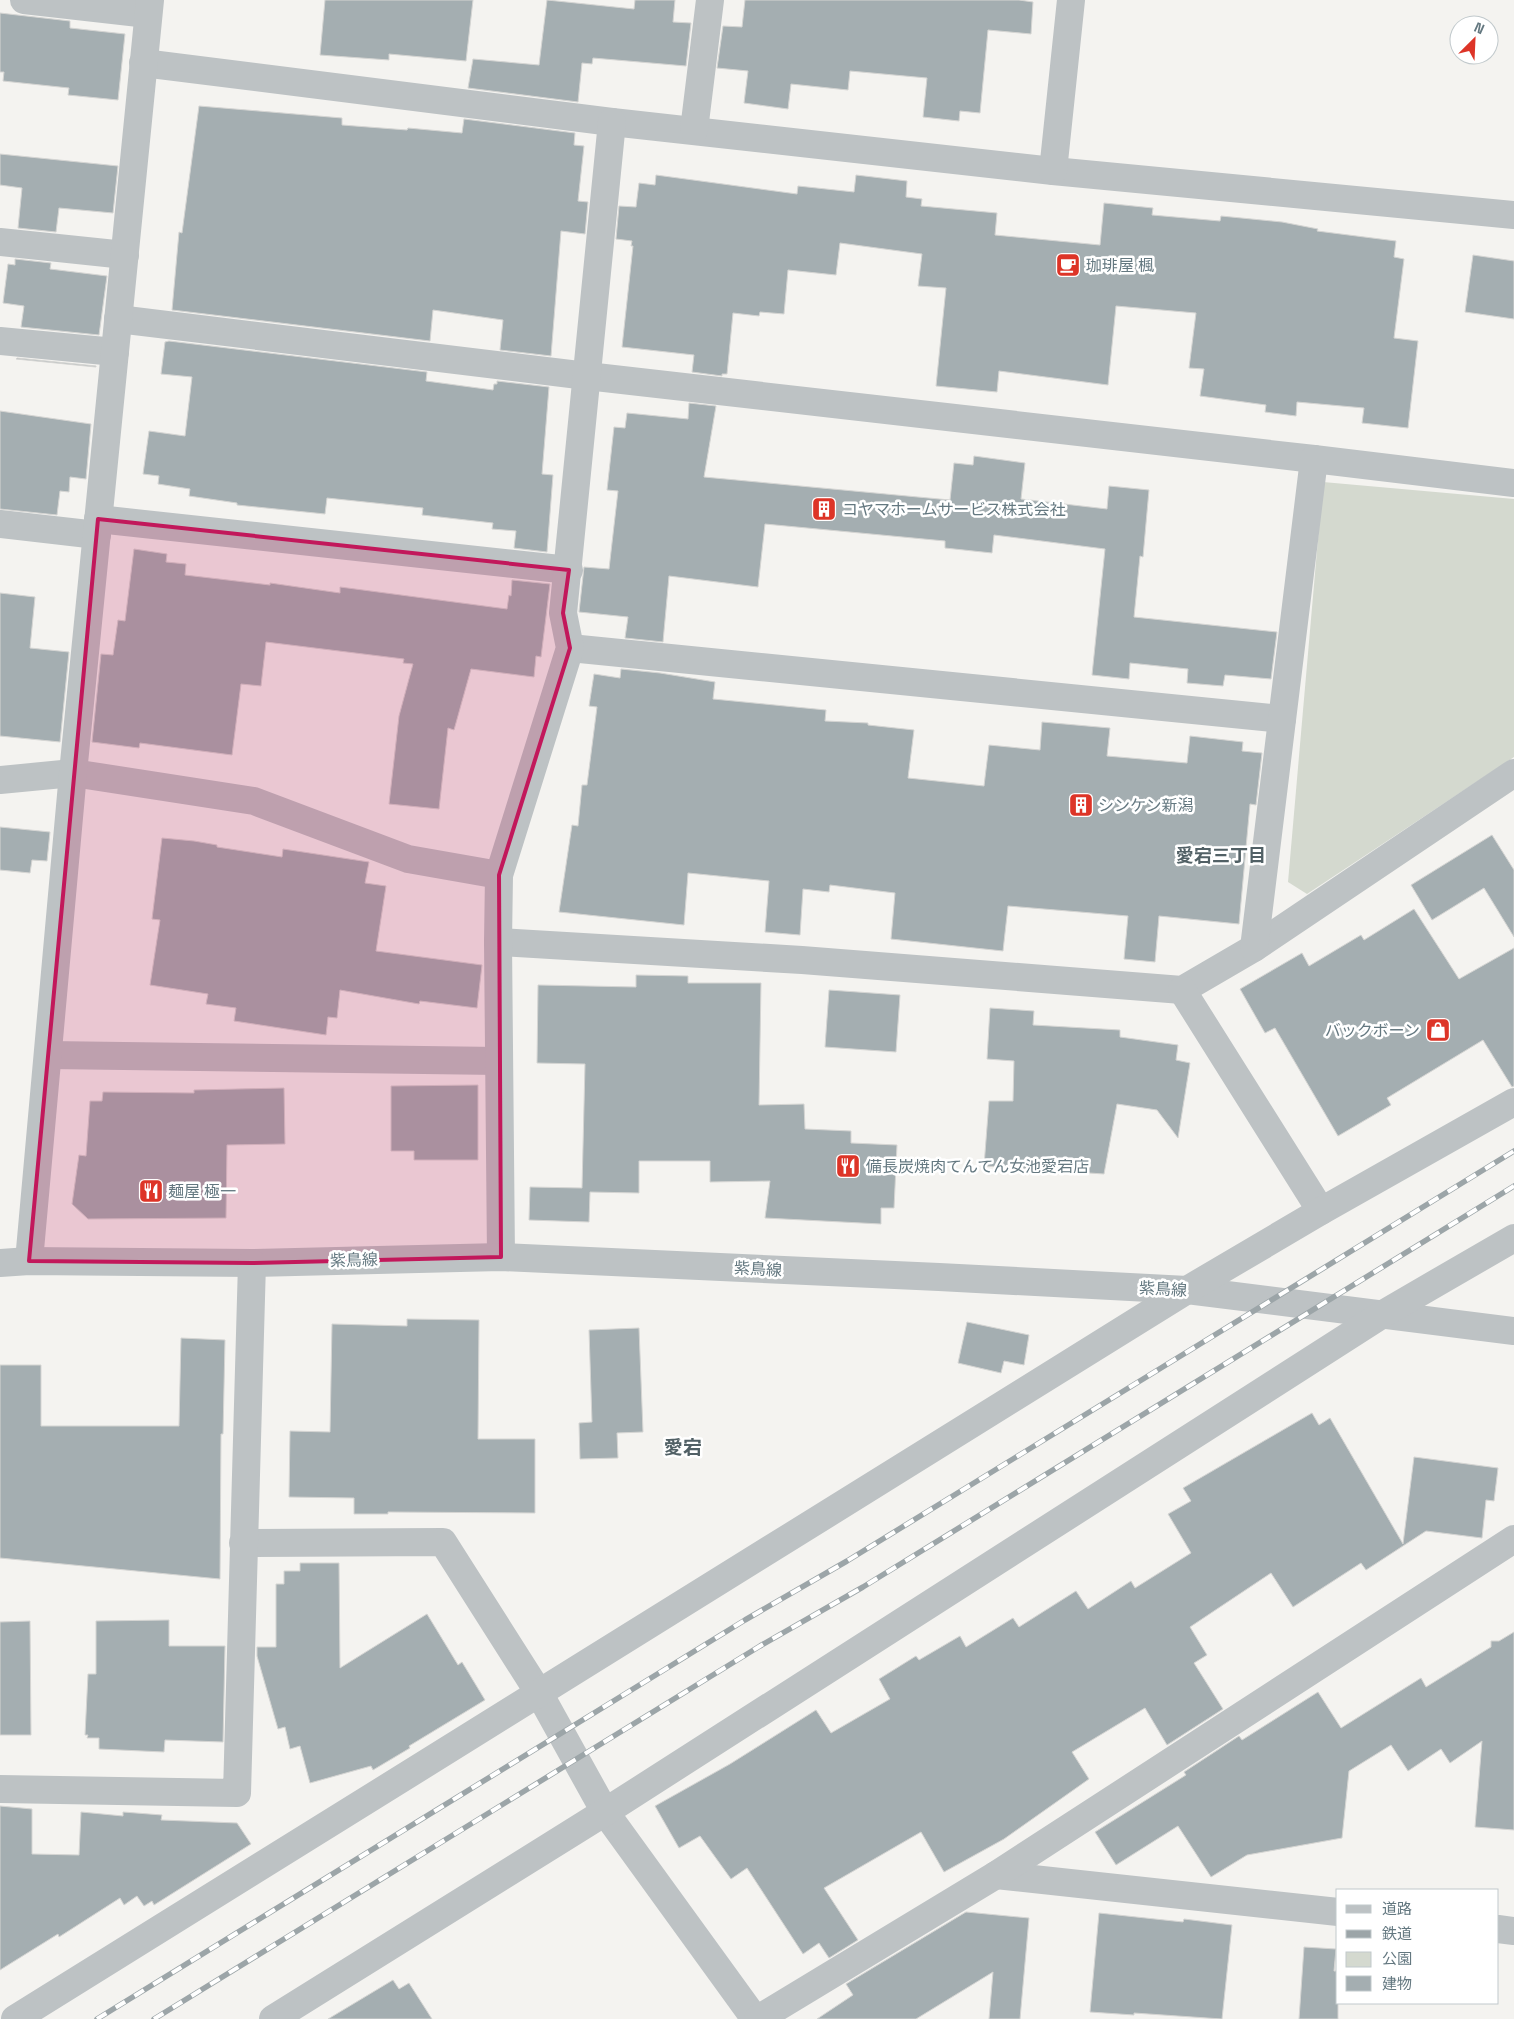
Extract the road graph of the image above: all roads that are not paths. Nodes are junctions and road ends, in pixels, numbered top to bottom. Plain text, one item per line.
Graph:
1 (24, 0) edge
2 (710, 0) edge
3 (1071, 0) edge
4 (149, 7) edge
5 (143, 63) junction
6 (612, 122) junction
7 (694, 130) junction
8 (1053, 171) junction
9 (1514, 215) edge
10 (0, 242) edge
11 (125, 255) junction
12 (118, 319) junction
13 (0, 341) edge
14 (115, 352) junction
15 (587, 376) junction
16 (1314, 459) junction
17 (1514, 483) edge
18 (0, 524) edge
19 (98, 527) junction
20 (569, 570) junction
21 (570, 648) junction
22 (1282, 719) junction
23 (1514, 772) edge
24 (73, 773) junction
25 (0, 780) edge
26 (499, 875) junction
27 (498, 942) junction
28 (1254, 948) junction
29 (1182, 990) junction
30 (48, 1055) junction
31 (499, 1061) junction
32 (1514, 1102) edge
33 (1321, 1211) junction
34 (1514, 1238) edge
35 (501, 1257) junction
36 (30, 1261) junction
37 (252, 1262) junction
38 (0, 1263) edge
39 (1187, 1290) junction
40 (1383, 1314) junction
41 (1514, 1331) edge
42 (1514, 1539) edge
43 (244, 1543) junction
44 (539, 1693) junction
45 (0, 1789) edge
46 (606, 1812) junction
47 (996, 1875) junction
48 (1336, 1912) edge
49 (1499, 1929) edge
50 (1514, 1931) edge
51 (15, 2019) edge
52 (273, 2019) edge
53 (757, 2019) edge

1 - 4 street
2 - 7 street
3 - 8 street
4 - 5 street
5 - 6 street
5 - 11 street
6 - 7 street
6 - 15 street
7 - 8 street
8 - 9 street
10 - 11 street
11 - 12 street
12 - 14 street
12 - 15 street
13 - 14 street
14 - 19 street
15 - 16 street
15 - 20 street
16 - 17 street
16 - 22 street
18 - 19 street
19 - 20 street
19 - 24 street
20 - 21 street
21 - 22 street
21 - 26 street
22 - 28 street
23 - 28 street
24 - 25 street
24 - 26 street
24 - 30 street
26 - 27 street
27 - 29 street
27 - 31 street
28 - 29 street
29 - 33 street
30 - 31 street
30 - 36 street
31 - 35 street
32 - 33 street
33 - 39 street
34 - 40 street
35 - 37 street, 紫鳥線
35 - 39 street, 紫鳥線
36 - 37 street, 紫鳥線
36 - 38 street, 紫鳥線
37 - 43 street
39 - 40 street, 紫鳥線
39 - 44 street
40 - 41 street, 紫鳥線
40 - 46 street
42 - 47 street
43 - 44 street
43 - 45 street
44 - 46 street
44 - 51 street
46 - 52 street
46 - 53 street
47 - 48 street
47 - 53 street
49 - 50 street

